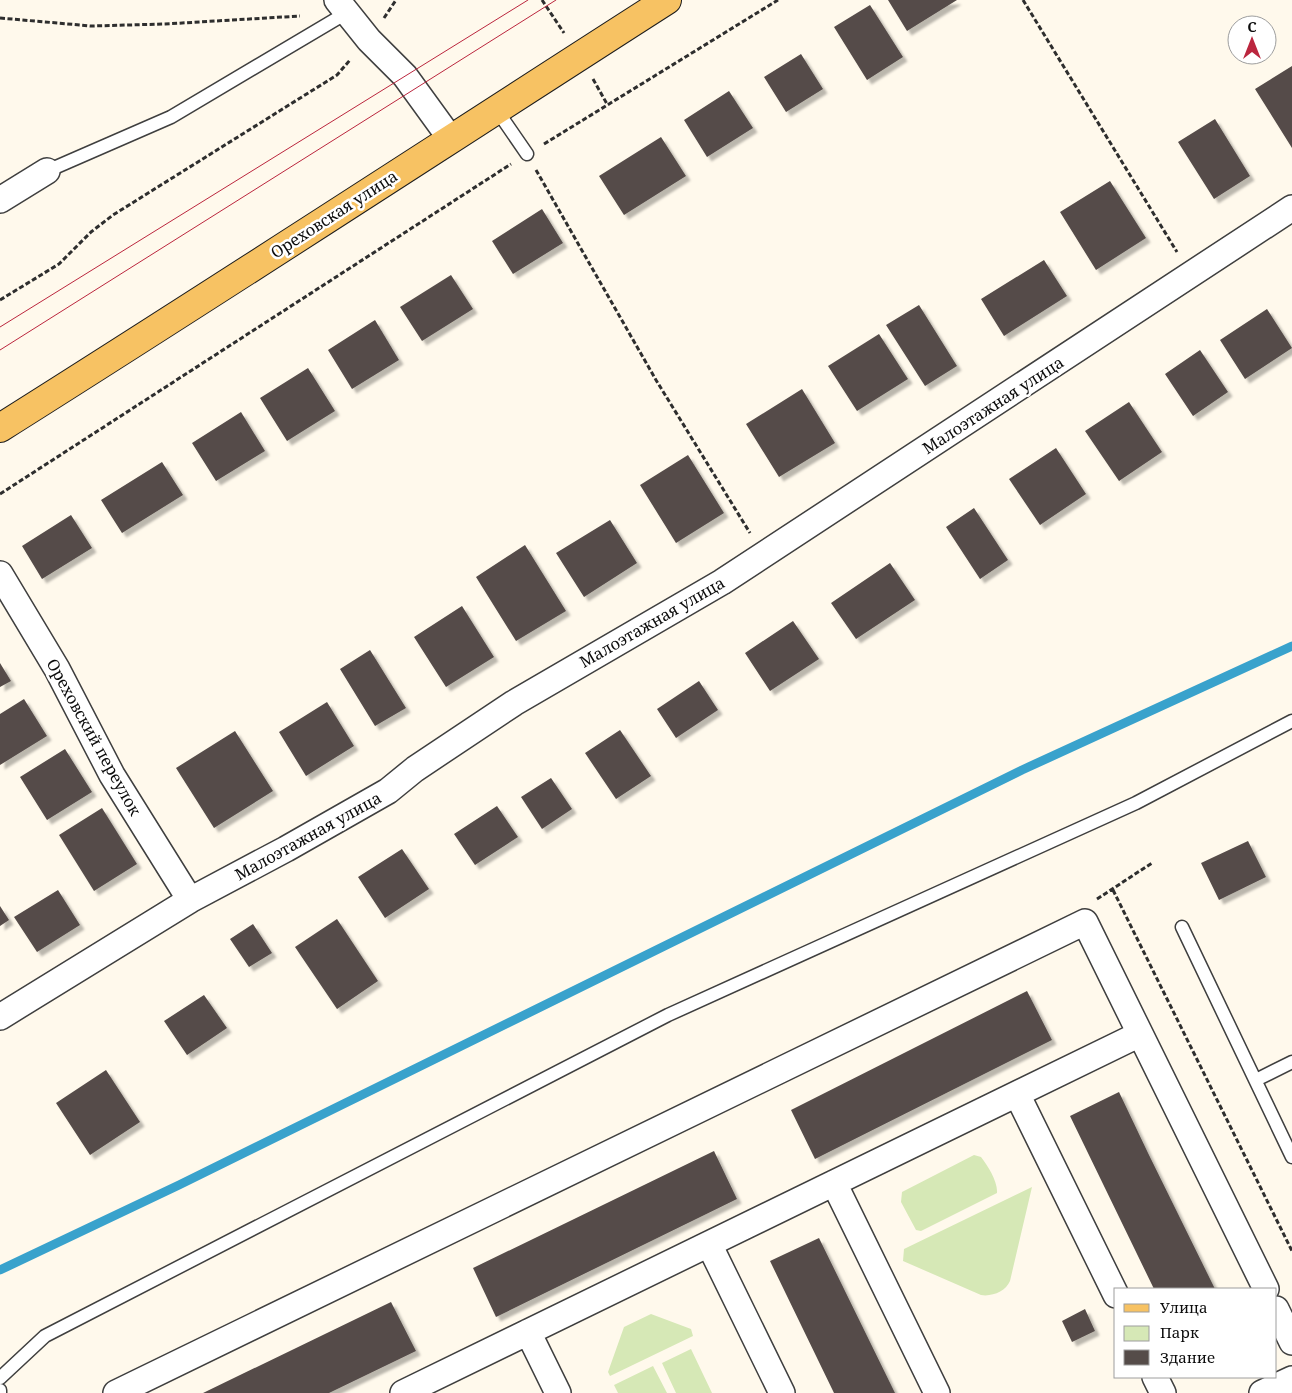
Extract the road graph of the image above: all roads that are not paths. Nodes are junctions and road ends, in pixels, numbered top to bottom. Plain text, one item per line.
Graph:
1 (667, 0) edge
2 (342, 6) edge
3 (496, 109) junction
4 (450, 138) junction
5 (527, 154) road end
6 (47, 171) joint
7 (0, 200) edge
8 (1292, 208) edge
9 (0, 428) edge
10 (0, 574) edge
11 (1292, 721) edge
12 (190, 900) junction
13 (1182, 927) dead end
14 (0, 1017) edge
15 (1140, 1034) junction
16 (1292, 1062) edge
17 (1256, 1080) junction
18 (1017, 1094) junction
19 (1292, 1157) edge
20 (834, 1182) junction
21 (709, 1244) junction
22 (1266, 1288) edge
23 (1114, 1291) edge
24 (1277, 1311) edge
25 (528, 1332) junction
26 (1292, 1342) edge
27 (0, 1378) edge
28 (1156, 1378) edge
29 (1292, 1379) edge
30 (411, 1391) edge
31 (116, 1393) edge
32 (558, 1393) edge
33 (782, 1393) edge
34 (937, 1393) edge
35 (1163, 1393) edge
36 (1262, 1393) edge

1 - 3 main road, Ореховская улица
2 - 4 street
2 - 6 lane
3 - 4 main road, Ореховская улица
3 - 5 lane
4 - 9 main road, Ореховская улица
6 - 7 street
8 - 12 street, Малоэтажная улица
10 - 12 street, Ореховский переулок
11 - 27 lane
12 - 14 street, Малоэтажная улица
13 - 17 lane
15 - 18 street
15 - 22 street
15 - 31 street
16 - 17 lane
17 - 19 lane
18 - 20 street
18 - 23 street
20 - 21 street
20 - 34 street
21 - 25 street
21 - 33 street
24 - 26 street
25 - 30 street
25 - 32 street
28 - 35 street
29 - 36 street

